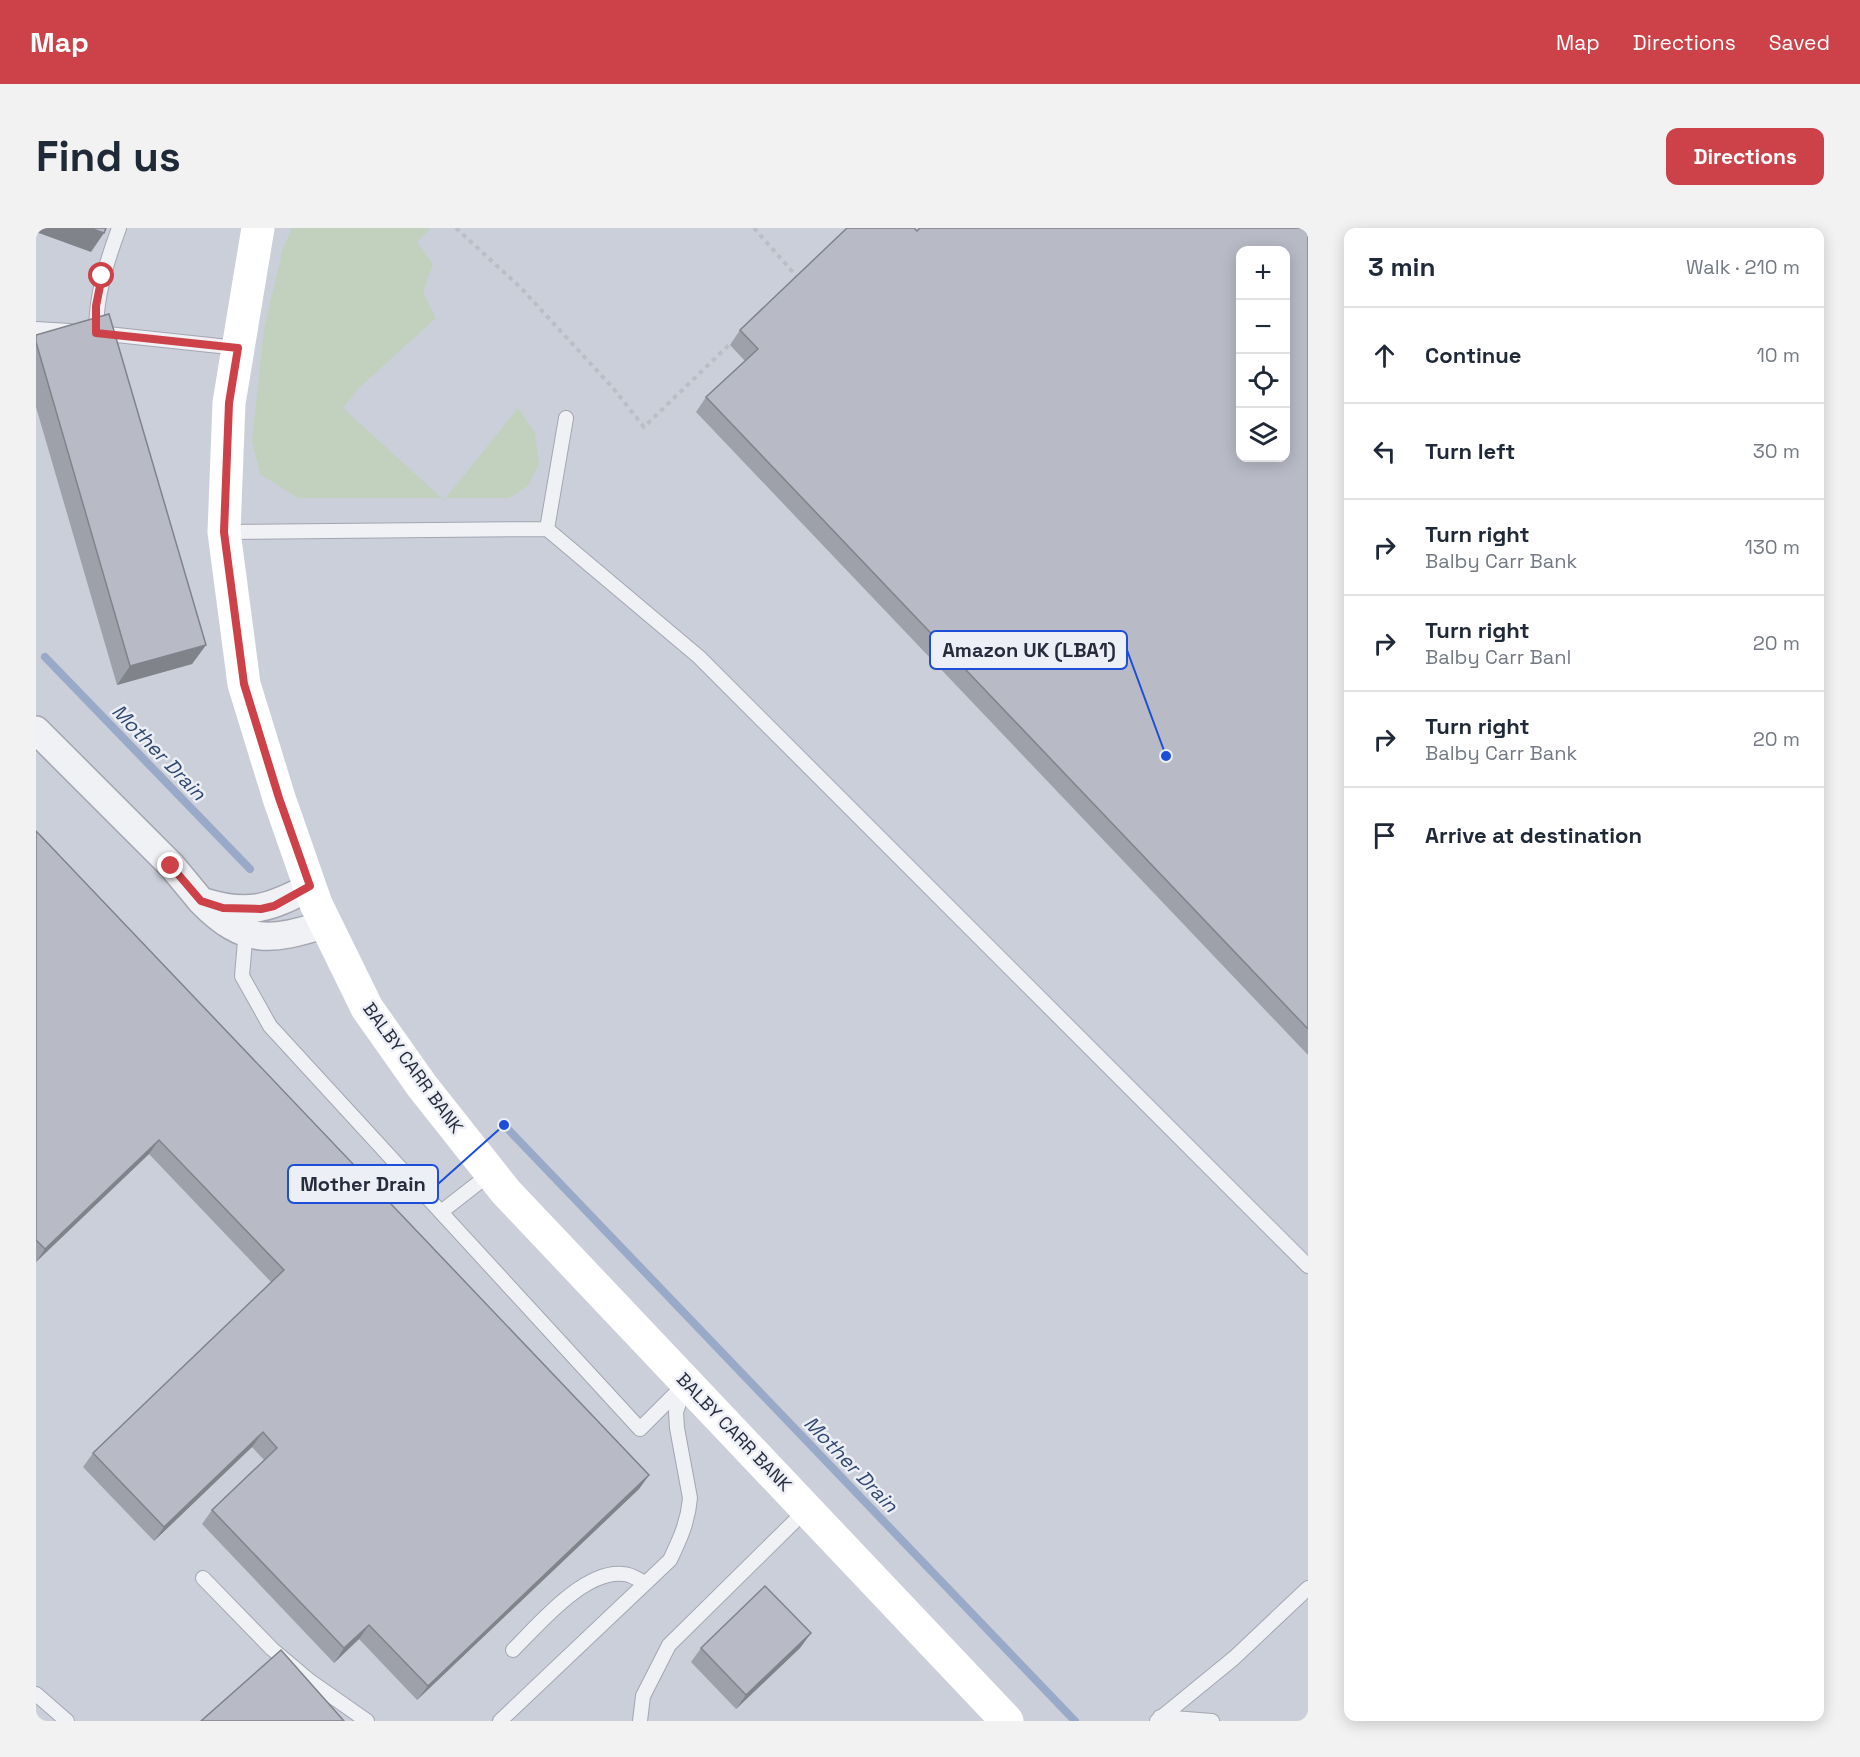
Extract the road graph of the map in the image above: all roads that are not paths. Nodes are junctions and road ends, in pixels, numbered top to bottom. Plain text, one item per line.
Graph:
1 (119, 228) edge
2 (258, 228) edge
3 (36, 329) edge
4 (96, 333) junction
5 (238, 348) junction
6 (566, 418) dead end
7 (547, 529) junction
8 (224, 532) junction
9 (36, 730) edge
10 (310, 886) junction
11 (246, 921) junction
12 (326, 924) junction
13 (491, 1173) junction
14 (441, 1212) junction
15 (1308, 1266) edge
16 (686, 1383) junction
17 (807, 1509) junction
18 (203, 1578) dead end
19 (645, 1582) junction
20 (1308, 1588) edge
21 (513, 1650) dead end
22 (36, 1694) edge
23 (1159, 1719) edge
24 (67, 1721) edge
25 (367, 1721) edge
26 (500, 1721) edge
27 (640, 1721) edge
28 (1007, 1721) edge
29 (1212, 1721) edge

1 - 4 lane
2 - 5 street, BALBY CARR BANK
3 - 4 lane
4 - 5 lane
5 - 8 street, BALBY CARR BANK
6 - 7 lane
7 - 8 lane
7 - 15 lane
8 - 10 street, BALBY CARR BANK
9 - 11 street
10 - 11 street
10 - 12 street, BALBY CARR BANK
11 - 12 street
11 - 14 lane
12 - 13 street, BALBY CARR BANK
13 - 14 lane
13 - 16 street, BALBY CARR BANK
14 - 16 lane
16 - 17 street, BALBY CARR BANK
16 - 19 lane
17 - 27 lane
17 - 28 street, BALBY CARR BANK
18 - 25 lane
19 - 21 lane
19 - 26 lane
20 - 23 lane
22 - 24 lane
23 - 29 lane

